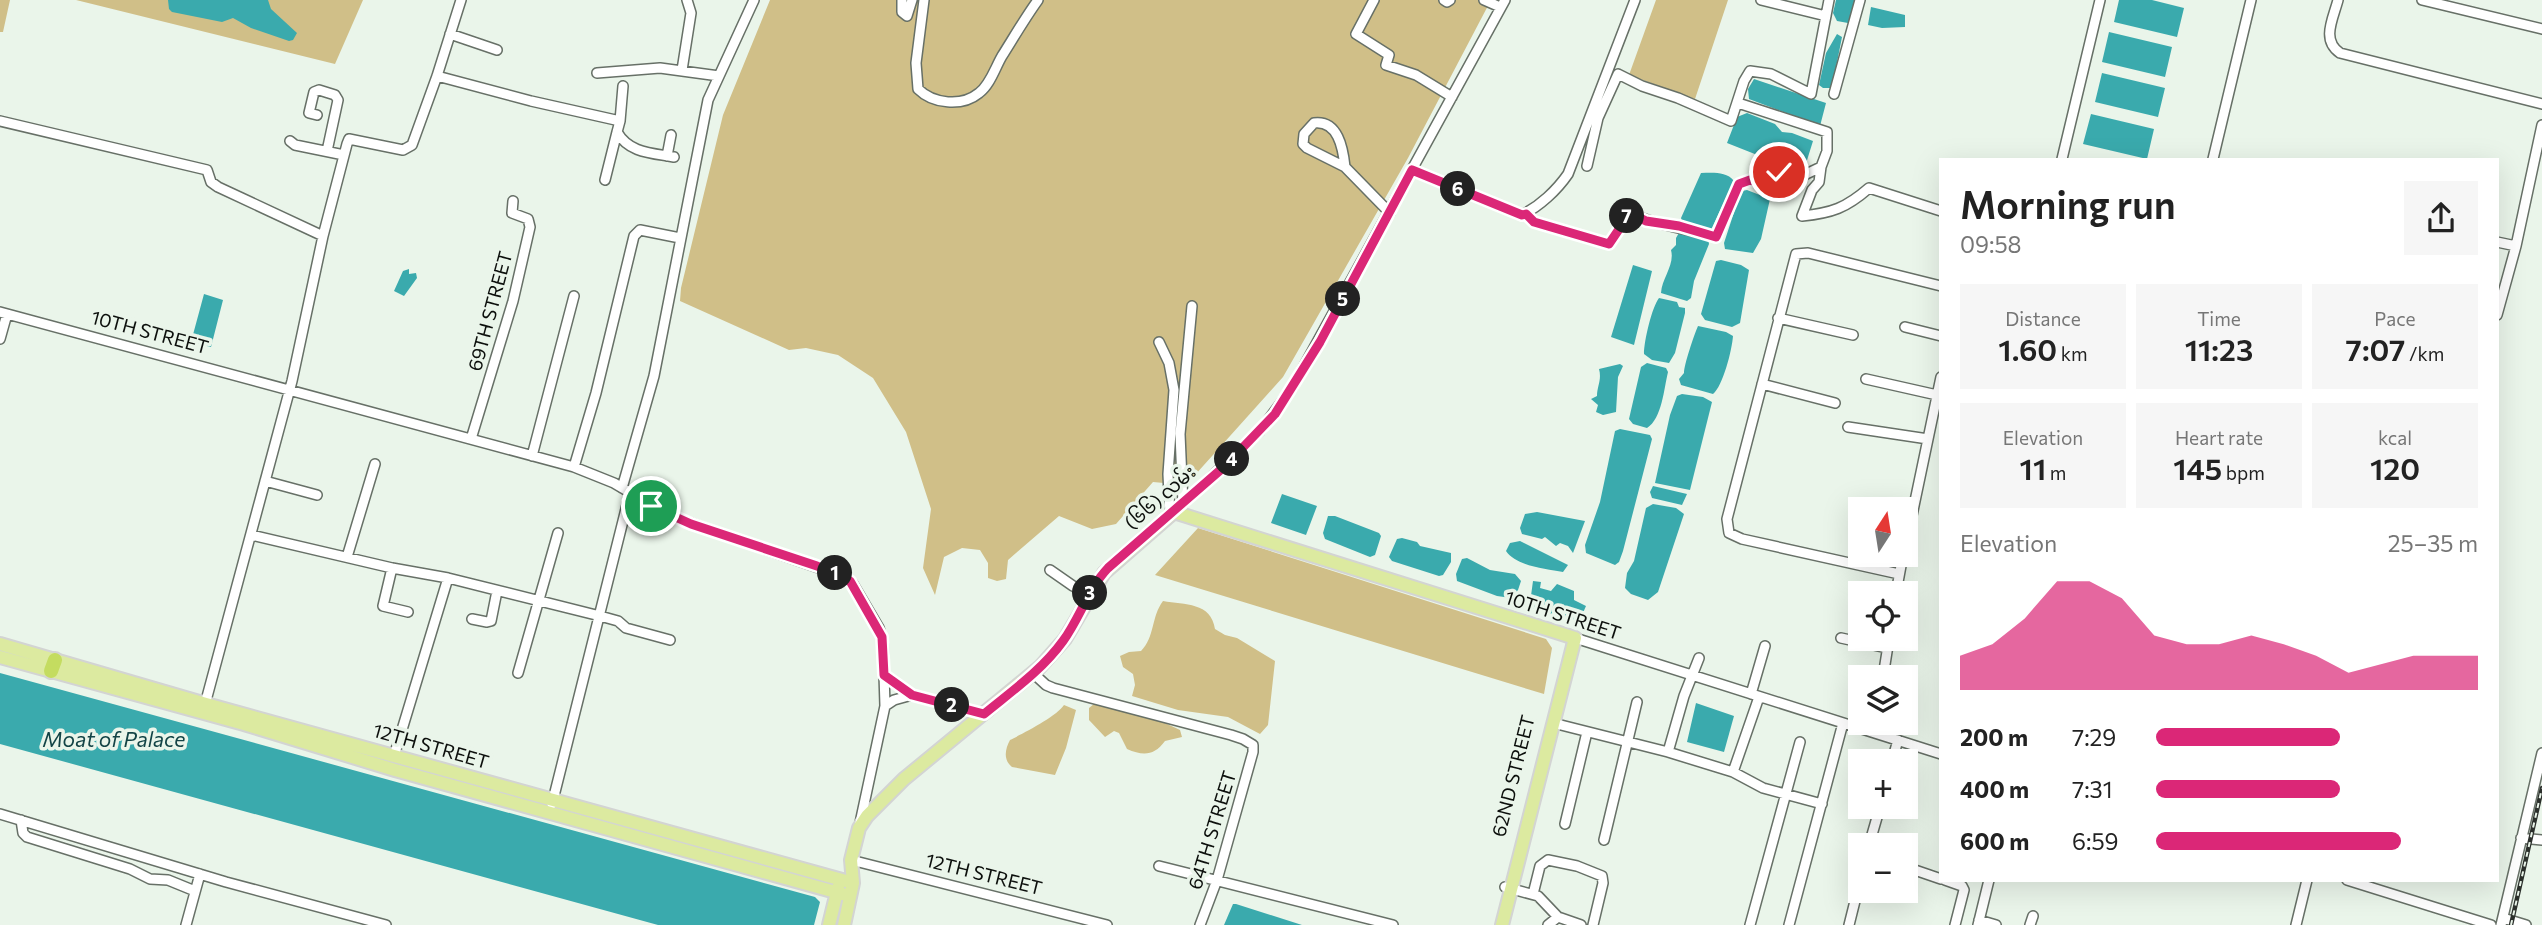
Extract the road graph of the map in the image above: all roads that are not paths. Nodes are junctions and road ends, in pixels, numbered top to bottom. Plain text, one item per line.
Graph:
1 (461, 0) edge
2 (687, 0) edge
3 (754, 0) edge
4 (902, 0) edge
5 (912, 0) edge
6 (924, 0) edge
7 (1038, 0) edge
8 (1374, 0) edge
9 (1444, 0) edge
10 (1450, 0) edge
11 (1484, 0) edge
12 (1635, 0) edge
13 (1761, 0) edge
14 (1829, 0) edge
15 (1860, 0) edge
16 (2100, 0) edge
17 (2251, 0) edge
18 (2338, 0) edge
19 (2422, 0) edge
20 (1503, 4) edge
21 (1826, 16) junction
22 (2542, 29) edge
23 (450, 34) junction
24 (497, 50) dead end
25 (682, 70) junction
26 (597, 73) dead end
27 (437, 76) junction
28 (719, 76) junction
29 (623, 86) dead end
30 (1834, 94) dead end
31 (1452, 97) junction
32 (1738, 103) junction
33 (2542, 104) edge
34 (317, 115) dead end
35 (0, 121) edge
36 (620, 121) junction
37 (2542, 125) edge
38 (617, 132) junction
39 (671, 135) dead end
40 (290, 141) dead end
41 (327, 151) junction
42 (344, 155) junction
43 (2062, 158) edge
44 (2213, 158) edge
45 (1587, 166) dead end
46 (1345, 167) junction
47 (1821, 167) junction
48 (1412, 170) junction
49 (605, 180) dead end
50 (513, 201) dead end
51 (1939, 210) edge
52 (1390, 213) junction
53 (1526, 214) junction
54 (323, 236) junction
55 (680, 238) junction
56 (2499, 242) edge
57 (2516, 246) junction
58 (1939, 286) edge
59 (574, 296) dead end
60 (1192, 306) dead end
61 (2499, 309) edge
62 (4, 313) edge
63 (1778, 318) junction
64 (1905, 327) dead end
65 (1853, 335) dead end
66 (1939, 336) edge
67 (0, 339) edge
68 (1160, 342) dead end
69 (1866, 379) dead end
70 (1762, 384) junction
71 (1939, 386) edge
72 (290, 389) junction
73 (1937, 395) junction
74 (1835, 403) dead end
75 (1848, 427) dead end
76 (471, 439) junction
77 (1928, 439) junction
78 (532, 456) junction
79 (375, 464) dead end
80 (574, 467) junction
81 (265, 481) junction
82 (626, 491) junction
83 (317, 495) dead end
84 (1916, 497) edge
85 (1176, 511) junction
86 (251, 534) junction
87 (558, 534) dead end
88 (346, 557) junction
89 (1900, 567) edge
90 (392, 568) junction
91 (1050, 570) dead end
92 (1899, 574) junction
93 (448, 578) junction
94 (1898, 581) edge
95 (497, 591) junction
96 (1090, 593) junction
97 (540, 601) junction
98 (408, 612) dead end
99 (600, 616) junction
100 (472, 619) dead end
101 (1572, 637) junction
102 (1841, 638) dead end
103 (1848, 639) edge
104 (670, 640) dead end
105 (0, 644) edge
106 (1765, 646) dead end
107 (0, 657) edge
108 (1699, 658) dead end
109 (53, 665) junction
110 (518, 673) dead end
111 (1034, 674) junction
112 (884, 675) junction
113 (1692, 676) junction
114 (1557, 694) junction
115 (912, 695) junction
116 (1755, 695) junction
117 (1637, 702) dead end
118 (885, 706) junction
119 (204, 708) junction
120 (984, 714) junction
121 (1553, 723) junction
122 (1843, 723) junction
123 (1848, 724) edge
124 (1587, 732) junction
125 (1889, 735) edge
126 (1898, 740) junction
127 (1627, 742) junction
128 (1800, 742) dead end
129 (1895, 749) edge
130 (1668, 752) junction
131 (1939, 753) edge
132 (2542, 753) edge
133 (394, 755) junction
134 (1733, 772) junction
135 (1785, 795) junction
136 (1822, 804) junction
137 (551, 806) junction
138 (0, 814) edge
139 (1525, 816) junction
140 (21, 820) junction
141 (1565, 824) dead end
142 (859, 828) junction
143 (2521, 838) junction
144 (89, 840) junction
145 (1604, 840) dead end
146 (2542, 840) edge
147 (86, 856) junction
148 (850, 863) junction
149 (1159, 866) dead end
150 (1918, 871) edge
151 (200, 874) junction
152 (1939, 878) edge
153 (1217, 880) junction
154 (1950, 882) edge
155 (1989, 882) edge
156 (2307, 882) edge
157 (2353, 882) edge
158 (845, 888) junction
159 (1508, 888) junction
160 (195, 891) junction
161 (1533, 894) junction
162 (1855, 903) edge
163 (1344, 914) junction
164 (1558, 917) junction
165 (1979, 922) edge
166 (2502, 922) edge
167 (186, 925) edge
168 (386, 925) edge
169 (829, 925) edge
170 (844, 925) edge
171 (1107, 925) edge
172 (1200, 925) edge
173 (1341, 925) edge
174 (1393, 925) edge
175 (1495, 925) edge
176 (1502, 925) edge
177 (1548, 925) edge
178 (1581, 925) edge
179 (1593, 925) edge
180 (1750, 925) edge
181 (1789, 925) edge
182 (1850, 925) edge
183 (1955, 925) edge
184 (1996, 925) edge
185 (2296, 925) edge
186 (2491, 925) edge
187 (2526, 925) edge

1 - 23 street
2 - 25 street
3 - 28 street
4 - 5 street
6 - 7 street
8 - 31 street
9 - 10 street
11 - 20 street
12 - 53 street
13 - 21 street
14 - 21 street
15 - 30 street
16 - 43 street
17 - 44 street
18 - 33 street
19 - 22 street
20 - 31 street, (၆၆) လမ်း
21 - 32 street
23 - 24 street
23 - 27 street
25 - 26 street
25 - 28 street
27 - 36 street
27 - 42 street
28 - 55 street
29 - 36 street
31 - 48 street, (၆၆) လမ်း
32 - 45 street
32 - 47 street
34 - 41 street
35 - 54 street
36 - 38 street
37 - 57 street
38 - 39 street
38 - 49 street
40 - 41 street
41 - 42 street
42 - 54 street
46 - 46 street
46 - 52 street
47 - 51 street
47 - 53 street
48 - 52 street, (၆၆) လမ်း
48 - 53 street
50 - 76 street, 69TH STREET
52 - 85 street, (၆၆) လမ်း
54 - 72 street
55 - 80 street
55 - 82 street
56 - 57 street
57 - 61 street
58 - 63 street
59 - 78 street
60 - 85 street
62 - 67 street
62 - 72 street, 10TH STREET
63 - 65 street
63 - 70 street
64 - 66 street
68 - 85 street
69 - 73 street
70 - 74 street
70 - 92 street
71 - 73 street
72 - 76 street, 10TH STREET
72 - 81 street
73 - 77 street
75 - 77 street
76 - 78 street, 10TH STREET
77 - 84 street
78 - 80 street, 10TH STREET
79 - 88 street
80 - 82 street, 10TH STREET
81 - 83 street
81 - 86 street
82 - 99 street
82 - 112 street, 10TH STREET
85 - 96 main road, (၆၆) လမ်း
85 - 101 main road, 10TH STREET
86 - 88 street
86 - 119 street
87 - 97 street
88 - 90 street
89 - 92 street
90 - 93 street
90 - 98 street
91 - 96 street
92 - 94 street
93 - 95 street
93 - 133 street
95 - 97 street
95 - 100 street
96 - 111 main road, (၆၆) လမ်း
97 - 99 street
97 - 110 street
99 - 104 street
99 - 137 street
101 - 113 street, 10TH STREET
101 - 114 main road, 62ND STREET
102 - 103 street
105 - 109 main road, 12TH STREET
106 - 116 street
107 - 109 main road, 12TH STREET
108 - 113 street
109 - 119 main road, 12TH STREET
111 - 120 main road, (၆၆) လမ်း
111 - 153 street, 64TH STREET
112 - 115 street
112 - 118 street, 10TH STREET
113 - 116 street, 10TH STREET
113 - 130 street
114 - 121 main road, 62ND STREET
114 - 139 main road, 62ND STREET
115 - 118 street
115 - 120 street
116 - 122 street, 10TH STREET
116 - 134 street
117 - 127 street
118 - 142 street, 10TH STREET
119 - 133 main road, 12TH STREET
119 - 137 main road, 12TH STREET
120 - 142 main road, (၆၆) လမ်း
121 - 124 street
121 - 139 main road, 62ND STREET
122 - 123 street, 10TH STREET
122 - 136 street
124 - 127 street
124 - 141 street
125 - 126 street, 10TH STREET
126 - 129 street
126 - 131 street, 10TH STREET
127 - 130 street
127 - 145 street
128 - 135 street
130 - 134 street
132 - 143 street
133 - 137 main road, 12TH STREET
134 - 135 street
135 - 136 street
135 - 180 street
136 - 181 street
137 - 158 main road, 12TH STREET
138 - 140 street
139 - 159 main road, 62ND STREET
140 - 144 street
140 - 147 street
142 - 148 main road, (၆၆) လမ်း
143 - 146 street
143 - 166 street
144 - 147 street
144 - 151 street
147 - 160 street
148 - 158 main road, (၆၆) လမ်း
148 - 171 street, 12TH STREET
149 - 153 street
150 - 152 street
151 - 160 street
151 - 168 street
153 - 163 street
153 - 172 street, 64TH STREET
154 - 183 street
155 - 165 street
156 - 185 street
157 - 186 street
158 - 169 main road, (၆၆) လမ်း
158 - 170 main road, (၆၆) လမ်း
159 - 161 street
159 - 175 main road, 62ND STREET
159 - 176 main road, 62ND STREET
160 - 167 street
161 - 164 street
161 - 179 street
162 - 182 street
163 - 173 street
163 - 174 street
164 - 177 street
164 - 178 street
165 - 184 street
166 - 187 street

